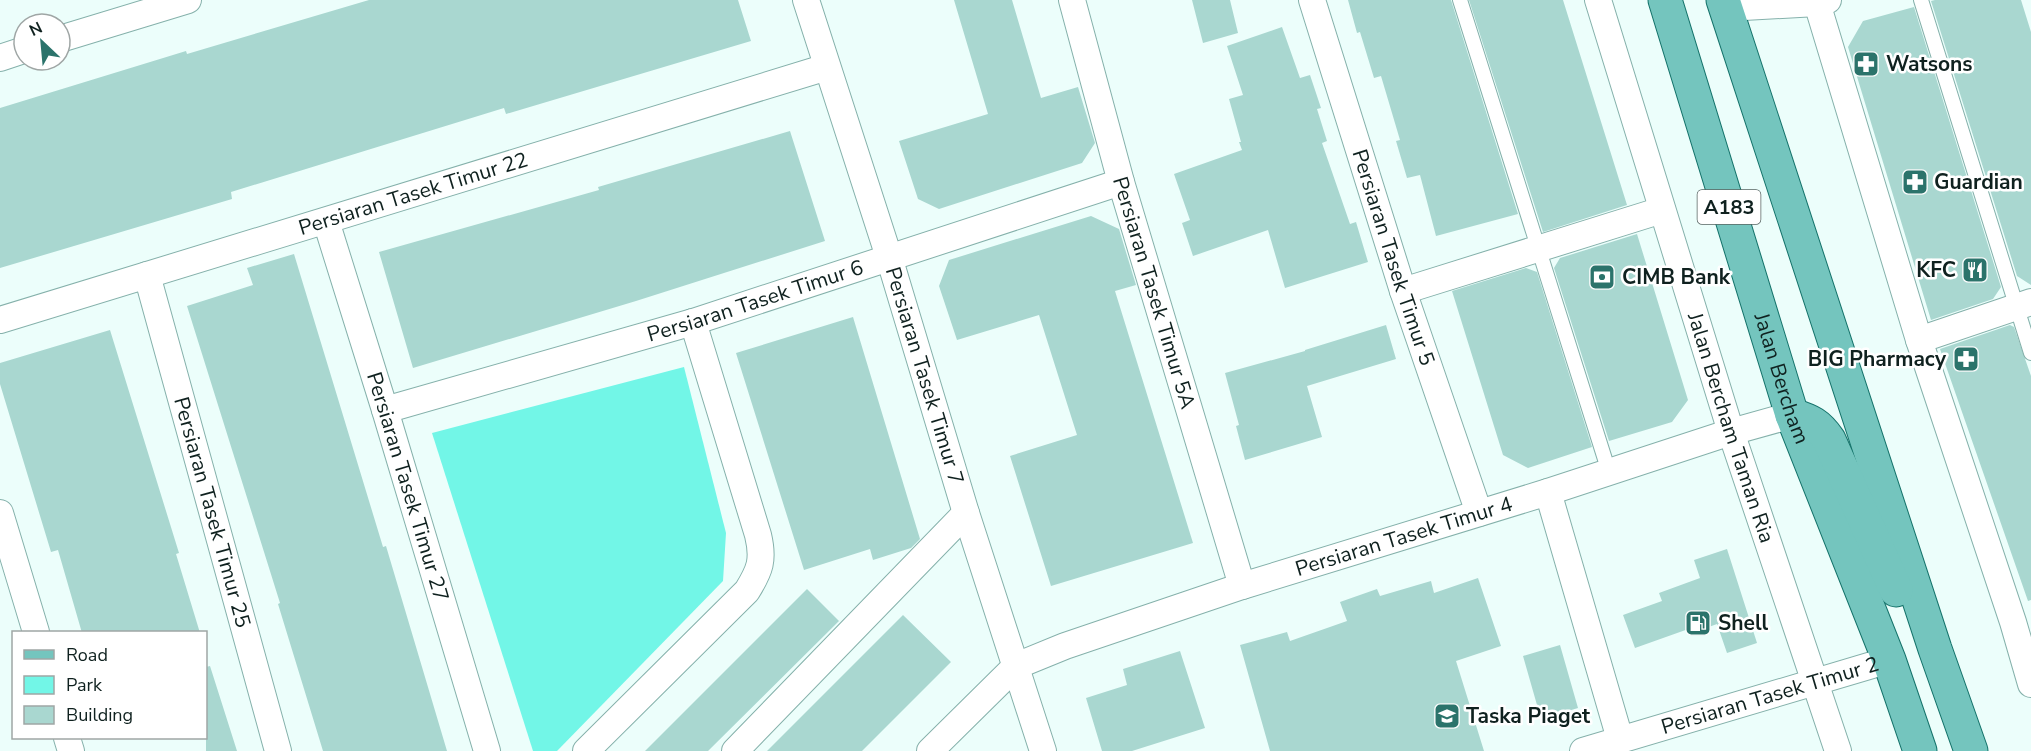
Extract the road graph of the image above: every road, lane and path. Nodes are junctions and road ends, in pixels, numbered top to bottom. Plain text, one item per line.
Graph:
1 (188, 0) edge
2 (806, 0) edge
3 (1072, 0) edge
4 (1312, 0) edge
5 (1460, 0) edge
6 (1598, 0) edge
7 (1665, 0) edge
8 (1921, 0) edge
9 (1822, 1) edge
10 (1718, 3) edge
11 (72, 35) edge
12 (827, 67) junction
13 (1121, 182) junction
14 (1662, 210) junction
15 (326, 220) junction
16 (1537, 249) junction
17 (889, 257) junction
18 (147, 275) junction
19 (1403, 291) junction
20 (2024, 304) edge
21 (0, 320) edge
22 (693, 322) junction
23 (1919, 340) junction
24 (2031, 353) edge
25 (385, 410) junction
26 (1792, 415) junction
27 (1731, 432) junction
28 (1609, 472) junction
29 (1548, 492) junction
30 (0, 513) edge
31 (966, 513) junction
32 (1479, 513) junction
33 (7, 565) edge
34 (1242, 586) junction
35 (2022, 618) edge
36 (35, 631) edge
37 (1935, 649) junction
38 (1888, 660) junction
39 (1016, 666) junction
40 (1815, 682) junction
41 (2031, 684) edge
42 (1620, 739) junction
43 (1589, 750) edge
44 (278, 751) edge
45 (487, 751) edge
46 (586, 751) edge
47 (735, 751) edge
48 (930, 751) edge
49 (1043, 751) edge
50 (1838, 751) edge
51 (1920, 751) edge
52 (1971, 751) edge

1 - 11 street
2 - 12 street, Persiaran Tasek Timur 7
3 - 13 street, Persiaran Tasek Timur 5A
4 - 19 street, Persiaran Tasek Timur 5
5 - 16 lane
6 - 14 street, Jalan Bercham Taman Ria
7 - 26 main road, Jalan Bercham / A183
8 - 20 lane
9 - 10 street
9 - 23 street
10 - 37 main road, A183
12 - 15 street, Persiaran Tasek Timur 22
12 - 17 street, Persiaran Tasek Timur 7
13 - 17 street, Persiaran Tasek Timur 6
13 - 34 street, Persiaran Tasek Timur 5A
14 - 16 street
14 - 27 street, Jalan Bercham Taman Ria
15 - 18 street, Persiaran Tasek Timur 22
15 - 25 street, Persiaran Tasek Timur 27
16 - 19 street
16 - 28 lane
17 - 22 street, Persiaran Tasek Timur 6
17 - 31 street, Persiaran Tasek Timur 7
18 - 21 street, Persiaran Tasek Timur 22
18 - 44 street, Persiaran Tasek Timur 25
19 - 32 street, Persiaran Tasek Timur 5
20 - 23 street
20 - 24 lane
22 - 25 street, Persiaran Tasek Timur 6
22 - 46 street
23 - 35 street
25 - 45 street, Persiaran Tasek Timur 27
26 - 27 street, Persiaran Tasek Timur 4
26 - 37 main road
26 - 38 main road, Jalan Bercham / A183
27 - 28 street, Persiaran Tasek Timur 4
27 - 40 street, Jalan Bercham Taman Ria
28 - 29 street, Persiaran Tasek Timur 4
29 - 32 street, Persiaran Tasek Timur 4
29 - 42 street
30 - 33 street
31 - 39 street, Persiaran Tasek Timur 7
31 - 47 street
32 - 34 street, Persiaran Tasek Timur 4
33 - 36 street
34 - 39 street, Persiaran Tasek Timur 4
35 - 41 street
37 - 52 main road, A183
38 - 40 street, Persiaran Tasek Timur 2
38 - 51 main road, Jalan Bercham / A183
39 - 48 street
39 - 49 street, Persiaran Tasek Timur 7
40 - 42 street, Persiaran Tasek Timur 2
40 - 50 street, Jalan Bercham Taman Ria
42 - 43 street, Persiaran Tasek Timur 2

